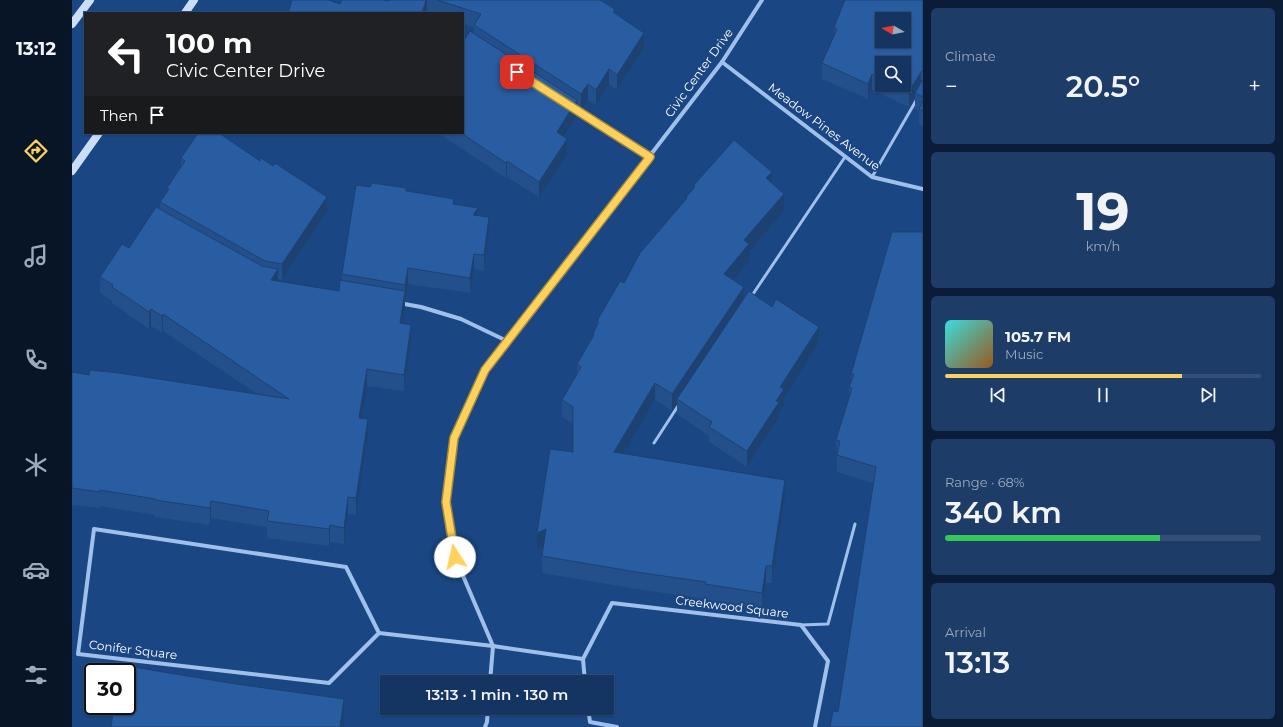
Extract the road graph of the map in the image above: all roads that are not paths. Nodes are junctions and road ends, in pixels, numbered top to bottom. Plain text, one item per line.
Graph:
1 (90, 0) edge
2 (194, 0) edge
3 (762, 0) edge
4 (186, 12) edge
5 (72, 24) edge
6 (722, 62) junction
7 (919, 96) edge
8 (570, 106) edge
9 (98, 134) edge
10 (650, 157) junction
11 (845, 157) junction
12 (72, 171) edge
13 (872, 177) junction
14 (923, 189) edge
15 (397, 303) edge
16 (747, 303) edge
17 (507, 341) junction
18 (681, 403) edge
19 (654, 443) dead end
20 (855, 524) dead end
21 (801, 625) junction
22 (379, 634) junction
23 (493, 646) junction
24 (583, 659) junction
25 (491, 675) edge
26 (584, 675) edge
27 (488, 715) edge
28 (589, 715) edge
29 (485, 727) edge
30 (617, 727) edge
31 (815, 727) edge

1 - 5 main road
2 - 4 main road
3 - 6 street, Civic Center Drive
6 - 10 street, Civic Center Drive
6 - 11 street, Meadow Pines Avenue
7 - 13 lane
8 - 10 street
9 - 12 main road
10 - 17 street, Civic Center Drive
11 - 13 street, Meadow Pines Avenue
11 - 16 lane
13 - 14 street, Meadow Pines Avenue
15 - 17 street
17 - 23 street, Civic Center Drive
18 - 19 lane
20 - 21 lane
21 - 24 street, Creekwood Square
21 - 31 street, Creekwood Square
22 - 22 street, Conifer Square
22 - 23 street
23 - 24 street
23 - 25 street, Civic Center Drive
24 - 26 street
27 - 29 street
28 - 30 street

